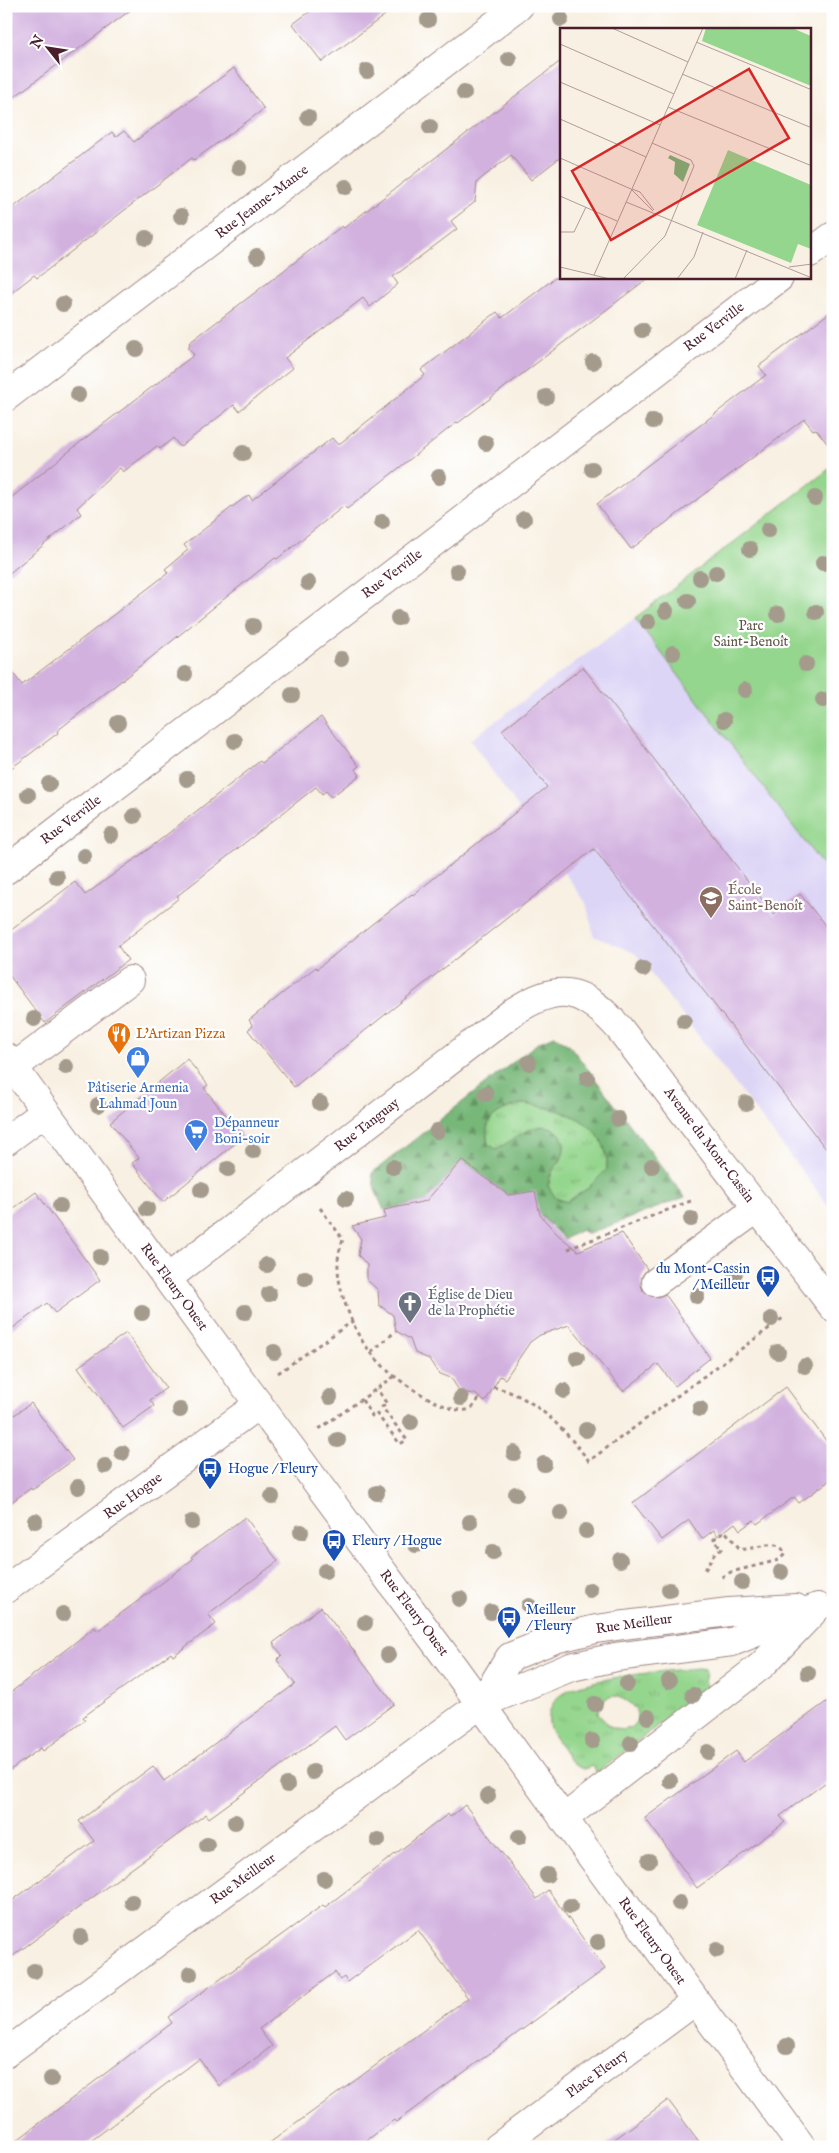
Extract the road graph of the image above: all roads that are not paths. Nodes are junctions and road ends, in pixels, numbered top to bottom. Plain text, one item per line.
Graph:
1 (518, 6) edge
2 (833, 236) edge
3 (812, 252) edge
4 (778, 279) edge
5 (6, 397) edge
6 (6, 870) edge
7 (130, 980) dead end
8 (574, 994) joint
9 (10, 1062) edge
10 (46, 1112) junction
11 (6, 1141) edge
12 (758, 1208) junction
13 (168, 1278) junction
14 (656, 1282) dead end
15 (833, 1307) edge
16 (259, 1404) junction
17 (6, 1589) edge
18 (825, 1601) edge
19 (481, 1704) junction
20 (563, 1819) junction
21 (695, 2001) junction
22 (6, 2053) edge
23 (498, 2147) edge
24 (802, 2147) edge

1 - 5 street, Rue Jeanne-Mance
2 - 3 street
4 - 6 street, Rue Verville
7 - 9 street
8 - 12 street, Avenue du Mont-Cassin
8 - 13 street, Rue Tanguay
9 - 10 street, Rue Fleury Ouest
10 - 11 street
10 - 13 street, Rue Fleury Ouest
12 - 14 street
12 - 15 street, Avenue du Mont-Cassin
13 - 16 street, Rue Fleury Ouest
16 - 17 street, Rue Hogue
16 - 19 street, Rue Fleury Ouest
18 - 19 street, Rue Meilleur
18 - 20 street, Rue Meilleur
19 - 20 street, Rue Fleury Ouest
19 - 22 street, Rue Meilleur
20 - 21 street, Rue Fleury Ouest
21 - 23 street, Place Fleury
21 - 24 street, Rue Fleury Ouest

